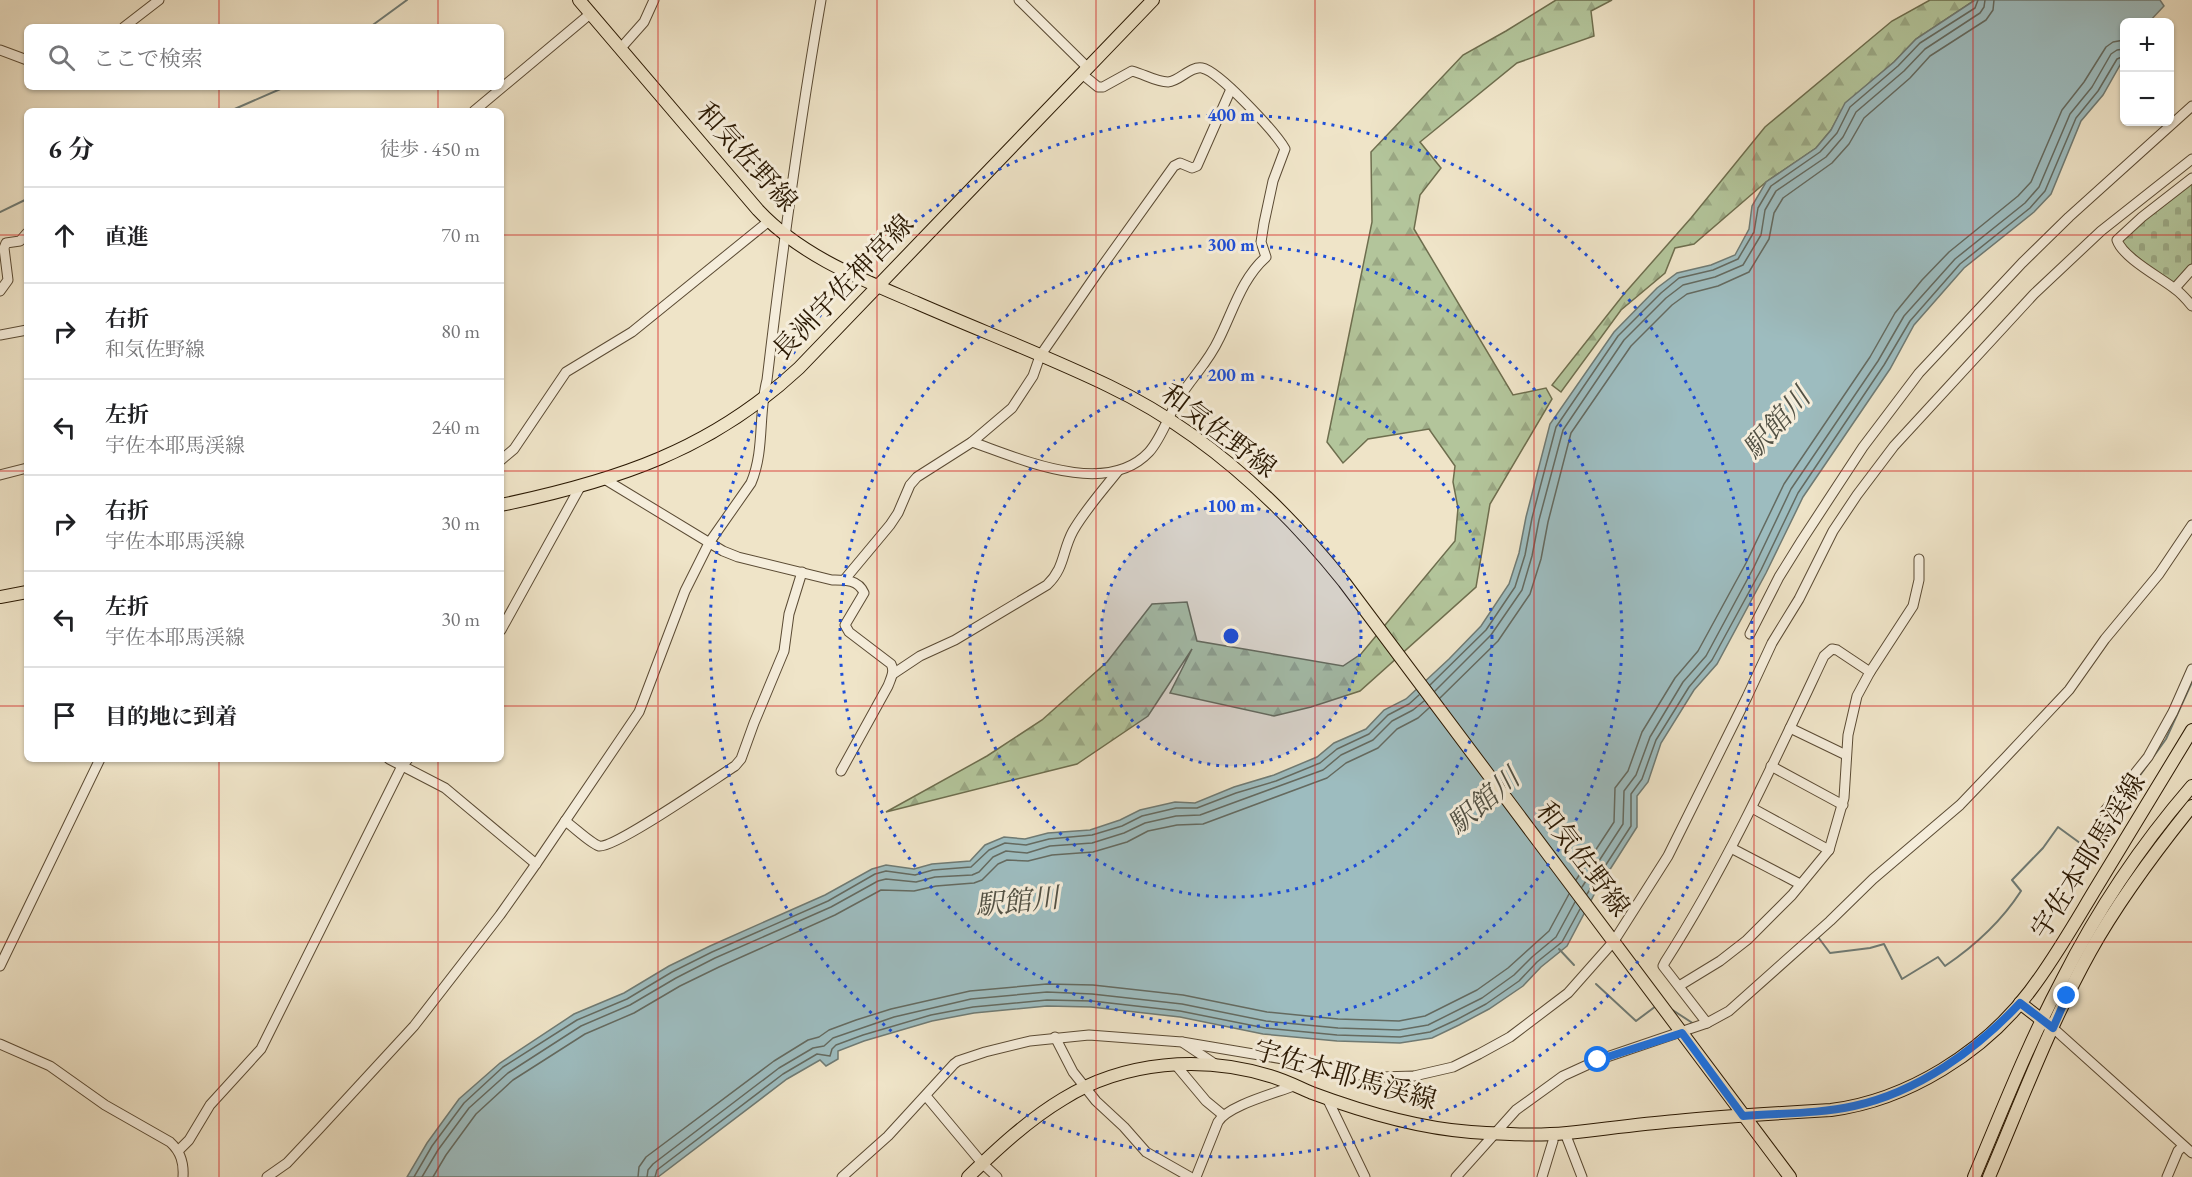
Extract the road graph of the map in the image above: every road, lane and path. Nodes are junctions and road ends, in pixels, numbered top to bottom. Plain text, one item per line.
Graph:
1 (159, 0) edge
2 (579, 0) edge
3 (654, 0) edge
4 (821, 0) edge
5 (1019, 0) edge
6 (1153, 0) edge
7 (590, 14) junction
8 (128, 24) edge
9 (620, 49) junction
10 (0, 50) edge
11 (24, 59) edge
12 (1085, 71) junction
13 (504, 86) edge
14 (1231, 89) junction
15 (499, 90) edge
16 (2192, 106) edge
17 (478, 108) edge
18 (2192, 159) edge
19 (2192, 178) edge
20 (769, 221) junction
21 (784, 234) junction
22 (24, 236) edge
23 (2192, 269) edge
24 (877, 286) junction
25 (2175, 288) junction
26 (0, 291) edge
27 (2192, 306) edge
28 (24, 331) edge
29 (0, 335) edge
30 (1040, 356) junction
31 (762, 399) junction
32 (1167, 419) junction
33 (972, 442) junction
34 (504, 457) edge
35 (24, 469) edge
36 (1118, 471) junction
37 (0, 475) edge
38 (606, 480) junction
39 (580, 488) junction
40 (504, 504) edge
41 (2192, 525) edge
42 (709, 543) junction
43 (1919, 559) dead end
44 (802, 572) junction
45 (846, 579) junction
46 (24, 593) edge
47 (0, 597) edge
48 (504, 625) edge
49 (1750, 634) dead end
50 (2192, 669) edge
51 (1870, 672) junction
52 (892, 674) junction
53 (1790, 728) junction
54 (2192, 730) edge
55 (1846, 755) junction
56 (99, 762) edge
57 (405, 762) edge
58 (1771, 766) junction
59 (841, 771) dead end
60 (2192, 786) edge
61 (1843, 805) junction
62 (2192, 806) edge
63 (1752, 808) junction
64 (2103, 812) dead end
65 (565, 821) junction
66 (1731, 848) junction
67 (1829, 850) junction
68 (536, 864) junction
69 (1800, 884) junction
70 (1612, 939) junction
71 (0, 966) edge
72 (1679, 986) junction
73 (2020, 1003) junction
74 (2042, 1020) junction
75 (1707, 1023) junction
76 (2053, 1028) junction
77 (1682, 1033) junction
78 (1055, 1038) junction
79 (1182, 1042) junction
80 (0, 1044) edge
81 (1175, 1064) junction
82 (1218, 1066) junction
83 (1296, 1085) junction
84 (1084, 1087) junction
85 (926, 1096) junction
86 (1327, 1098) junction
87 (1223, 1115) junction
88 (1743, 1116) junction
89 (1495, 1133) junction
90 (1559, 1133) junction
91 (2183, 1146) junction
92 (179, 1150) junction
93 (2192, 1153) edge
94 (982, 1163) junction
95 (183, 1177) edge
96 (267, 1177) edge
97 (842, 1177) edge
98 (968, 1177) edge
99 (997, 1177) edge
100 (1190, 1177) edge
101 (1196, 1177) edge
102 (1365, 1177) edge
103 (1456, 1177) edge
104 (1542, 1177) edge
105 (1582, 1177) edge
106 (1789, 1177) edge
107 (1974, 1177) edge
108 (1989, 1177) edge
109 (2167, 1177) edge

1 - 8 street
2 - 7 main road, 和気佐野線
3 - 9 street
4 - 21 street
5 - 12 street
6 - 12 main road, 長洲宇佐神宮線
7 - 9 main road, 和気佐野線
7 - 13 street
9 - 20 main road, 和気佐野線
10 - 11 street
12 - 14 street
12 - 24 main road, 長洲宇佐神宮線
14 - 30 street
14 - 32 street
15 - 17 street
16 - 49 street
18 - 70 street
19 - 25 street
20 - 21 main road, 和気佐野線
20 - 34 street
21 - 24 main road, 和気佐野線
21 - 31 street
22 - 26 street
23 - 25 street
24 - 30 main road, 和気佐野線
24 - 31 main road, 長洲宇佐神宮線
25 - 27 street
28 - 29 street
30 - 32 main road, 和気佐野線
30 - 33 street
31 - 38 main road, 長洲宇佐神宮線
31 - 42 street
32 - 36 street
32 - 70 main road, 和気佐野線
33 - 36 street
33 - 45 street
35 - 37 street
36 - 52 street
38 - 39 main road, 長洲宇佐神宮線
38 - 42 street
39 - 40 main road, 長洲宇佐神宮線
39 - 48 street
41 - 75 street
42 - 44 street
42 - 65 street
43 - 51 street
44 - 45 street
44 - 65 street
45 - 52 street
46 - 47 main road
50 - 64 street
51 - 53 street
51 - 55 street
52 - 59 street
53 - 55 street
53 - 58 street
54 - 73 main road, 宇佐本耶馬渓線
55 - 61 street
56 - 71 street
57 - 68 street
57 - 92 street
58 - 61 street
58 - 63 street
60 - 74 main road, 宇佐本耶馬渓線
61 - 67 street
62 - 76 main road, 宇佐本耶馬渓線
63 - 66 street
63 - 67 street
65 - 68 street
66 - 69 street
66 - 72 street
67 - 69 street
68 - 96 street
69 - 72 street
70 - 77 main road, 和気佐野線
70 - 79 street
72 - 75 street
73 - 74 main road
73 - 88 main road, 宇佐本耶馬渓線
74 - 76 main road
74 - 107 main road, 宇佐本耶馬渓線
75 - 77 street
76 - 91 street
76 - 108 main road, 宇佐本耶馬渓線
77 - 88 main road, 和気佐野線
77 - 89 street
78 - 79 street
78 - 84 street
78 - 85 street
79 - 82 street
80 - 92 street
81 - 82 main road, 宇佐本耶馬渓線
81 - 84 main road, 宇佐本耶馬渓線
81 - 87 street
82 - 83 main road, 宇佐本耶馬渓線
83 - 86 main road, 宇佐本耶馬渓線
83 - 87 street
84 - 94 main road, 宇佐本耶馬渓線
84 - 100 street
85 - 94 street
85 - 97 street
86 - 89 main road, 宇佐本耶馬渓線
86 - 102 street
87 - 101 street
88 - 90 main road, 宇佐本耶馬渓線
88 - 106 main road
89 - 90 main road, 宇佐本耶馬渓線
89 - 103 street
90 - 104 street
90 - 105 street
91 - 93 street
91 - 109 street
92 - 95 street
94 - 98 main road, 宇佐本耶馬渓線
94 - 99 street

